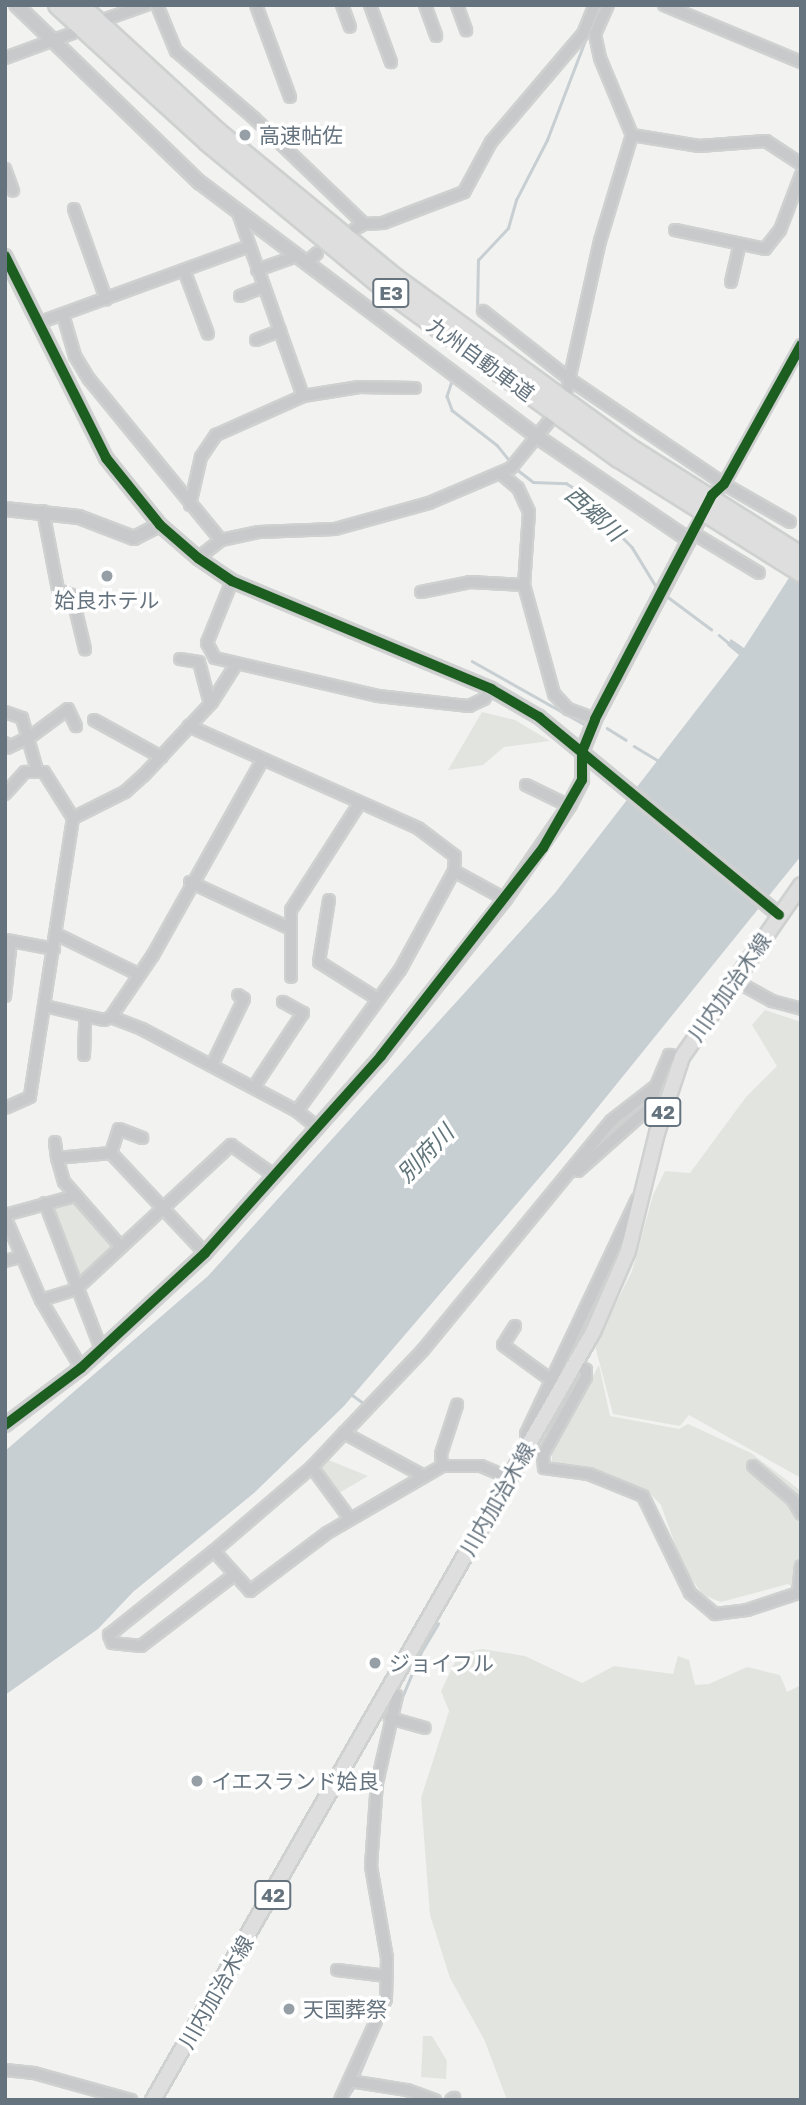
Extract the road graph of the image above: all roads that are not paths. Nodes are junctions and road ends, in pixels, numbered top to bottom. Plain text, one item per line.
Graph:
1 (16, 5) edge
2 (58, 5) edge
3 (79, 5) edge
4 (146, 5) edge
5 (157, 5) edge
6 (256, 5) edge
7 (342, 5) edge
8 (370, 5) edge
9 (425, 5) edge
10 (457, 5) edge
11 (595, 5) edge
12 (608, 5) edge
13 (664, 5) edge
14 (106, 19) dead end
15 (350, 27) dead end
16 (466, 30) dead end
17 (73, 33) dead end
18 (436, 36) dead end
19 (52, 41) junction
20 (5, 58) edge
21 (391, 62) dead end
22 (801, 62) edge
23 (290, 97) dead end
24 (632, 135) junction
25 (801, 164) edge
26 (5, 169) edge
27 (801, 176) edge
28 (13, 191) dead end
29 (74, 209) dead end
30 (237, 210) junction
31 (675, 230) dead end
32 (740, 244) junction
33 (249, 246) junction
34 (317, 253) dead end
35 (5, 256) edge
36 (301, 260) junction
37 (184, 270) junction
38 (257, 270) junction
39 (731, 282) dead end
40 (264, 287) junction
41 (240, 296) dead end
42 (106, 299) junction
43 (483, 311) dead end
44 (63, 315) junction
45 (38, 323) junction
46 (280, 331) junction
47 (208, 334) dead end
48 (256, 340) dead end
49 (801, 345) edge
50 (572, 380) junction
51 (415, 388) dead end
52 (566, 394) dead end
53 (303, 396) junction
54 (550, 420) dead end
55 (539, 438) junction
56 (500, 473) junction
57 (724, 484) junction
58 (712, 495) dead end
59 (190, 505) junction
60 (5, 509) edge
61 (43, 512) junction
62 (700, 520) dead end
63 (790, 522) dead end
64 (160, 526) junction
65 (691, 536) junction
66 (756, 538) junction
67 (221, 540) junction
68 (801, 556) edge
69 (198, 558) junction
70 (801, 572) edge
71 (759, 573) dead end
72 (232, 581) junction
73 (524, 585) junction
74 (421, 592) dead end
75 (85, 649) dead end
76 (180, 659) dead end
77 (235, 666) junction
78 (491, 689) junction
79 (210, 704) junction
80 (6, 711) edge
81 (596, 719) junction
82 (94, 720) dead end
83 (76, 726) dead end
84 (190, 726) junction
85 (30, 737) junction
86 (5, 743) edge
87 (582, 752) junction
88 (161, 757) junction
89 (262, 761) junction
90 (37, 770) junction
91 (526, 785) dead end
92 (5, 794) edge
93 (359, 804) junction
94 (569, 806) junction
95 (73, 818) junction
96 (454, 871) junction
97 (190, 882) junction
98 (798, 894) edge
99 (505, 899) junction
100 (329, 900) dead end
101 (775, 912) junction
102 (289, 928) junction
103 (56, 934) junction
104 (8, 940) edge
105 (54, 949) junction
106 (138, 974) junction
107 (291, 977) dead end
108 (732, 979) junction
109 (238, 995) dead end
110 (5, 996) edge
111 (376, 998) junction
112 (283, 1002) dead end
113 (45, 1006) junction
114 (801, 1009) edge
115 (85, 1017) junction
116 (111, 1017) junction
117 (84, 1055) dead end
118 (682, 1057) junction
119 (213, 1063) junction
120 (656, 1086) junction
121 (254, 1087) junction
122 (5, 1108) edge
123 (297, 1111) junction
124 (318, 1129) junction
125 (142, 1138) dead end
126 (55, 1142) dead end
127 (111, 1153) junction
128 (57, 1158) junction
129 (275, 1176) junction
130 (75, 1196) junction
131 (642, 1198) junction
132 (554, 1199) dead end
133 (45, 1203) junction
134 (164, 1208) junction
135 (5, 1216) edge
136 (121, 1247) junction
137 (205, 1253) junction
138 (20, 1257) junction
139 (5, 1261) edge
140 (76, 1289) junction
141 (41, 1300) junction
142 (515, 1326) dead end
143 (101, 1349) junction
144 (575, 1363) junction
145 (81, 1368) junction
146 (551, 1380) junction
147 (457, 1405) dead end
148 (5, 1425) edge
149 (344, 1433) junction
150 (526, 1450) junction
151 (312, 1466) junction
152 (442, 1466) junction
153 (753, 1466) dead end
154 (424, 1476) junction
155 (509, 1478) junction
156 (801, 1514) edge
157 (350, 1519) junction
158 (214, 1551) junction
159 (801, 1566) edge
160 (234, 1575) junction
161 (800, 1595) edge
162 (388, 1689) junction
163 (394, 1719) junction
164 (425, 1728) dead end
165 (337, 1970) dead end
166 (387, 1976) junction
167 (5, 2070) edge
168 (354, 2082) junction
169 (131, 2100) edge
170 (153, 2100) edge
171 (340, 2100) edge
172 (435, 2100) edge

1 - 19 street
2 - 66 highway, 九州自動車道 / E3
3 - 66 highway, 九州自動車道 / E3
4 - 14 street
5 - 11 street
6 - 23 street
7 - 15 street
8 - 21 street
9 - 18 street
10 - 16 street
12 - 24 street
13 - 22 street
17 - 19 street
19 - 20 street
19 - 30 street
24 - 25 street
24 - 50 street
26 - 28 street
27 - 32 street
29 - 42 street
30 - 33 street
30 - 36 street
31 - 32 street
32 - 39 street
33 - 37 street
33 - 38 street
34 - 36 street
35 - 45 street
36 - 38 street
36 - 55 street
37 - 42 street
37 - 47 street
38 - 40 street
40 - 41 street
40 - 46 street
42 - 44 street
43 - 50 street
44 - 45 street
44 - 59 street
45 - 64 street
46 - 48 street
46 - 53 street
49 - 57 street
50 - 52 street
50 - 57 street
51 - 53 street
53 - 59 street
54 - 55 street
55 - 56 street
55 - 65 street
56 - 67 street
56 - 73 street
57 - 58 street
57 - 63 street
59 - 67 street
60 - 61 street
61 - 64 street
61 - 75 street
62 - 65 street
64 - 69 street
65 - 71 street
65 - 81 street
66 - 68 highway, 九州自動車道 / E3
66 - 70 highway, 九州自動車道 / E3
67 - 69 street
69 - 72 street
72 - 77 street
72 - 78 street
73 - 74 street
73 - 81 street
76 - 79 street
77 - 78 street
77 - 79 street
78 - 87 street
79 - 84 street
80 - 85 street
81 - 87 street
82 - 88 street
83 - 85 street
84 - 88 street
84 - 89 street
85 - 86 street
85 - 90 street
87 - 94 street
87 - 101 street
88 - 95 street
89 - 93 street
89 - 97 street
90 - 92 street
90 - 95 street
91 - 94 street
93 - 96 street
93 - 102 street
94 - 99 street
95 - 103 street
96 - 99 street
96 - 111 street
97 - 102 street
97 - 106 street
98 - 101 main road, 川内加治木線 / 42
99 - 124 street
100 - 111 street
101 - 108 main road, 川内加治木線 / 42
102 - 107 street
103 - 105 street
103 - 106 street
104 - 105 street
104 - 110 street
105 - 113 street
106 - 116 street
108 - 114 street
108 - 118 main road, 川内加治木線 / 42
109 - 119 street
111 - 123 street
112 - 121 street
113 - 115 street
113 - 122 street
115 - 116 street
115 - 117 street
116 - 119 street
118 - 120 street
118 - 131 main road, 川内加治木線 / 42
119 - 121 street
120 - 132 street
120 - 149 street
121 - 123 street
123 - 124 street
124 - 129 street
125 - 127 street
126 - 128 street
127 - 128 street
127 - 134 street
128 - 130 street
129 - 134 street
129 - 137 street
130 - 133 street
130 - 136 street
131 - 144 main road, 川内加治木線 / 42
131 - 146 street
133 - 135 street
133 - 140 street
134 - 136 street
134 - 137 street
135 - 138 street
136 - 140 street
137 - 143 street
138 - 139 street
138 - 141 street
140 - 141 street
140 - 143 street
141 - 145 street
142 - 146 street
143 - 145 street
144 - 150 main road, 川内加治木線 / 42
144 - 161 street
145 - 148 street
146 - 150 street
147 - 152 street
149 - 151 street
149 - 154 street
150 - 155 main road, 川内加治木線 / 42
151 - 157 street
151 - 158 street
152 - 154 street
152 - 155 street
153 - 156 street
154 - 157 street
155 - 162 main road, 川内加治木線 / 42
157 - 160 street
158 - 160 street
158 - 160 street
159 - 161 street
162 - 163 street
162 - 170 main road, 川内加治木線 / 42
163 - 164 street
163 - 166 street
165 - 166 street
166 - 168 street
167 - 169 street
168 - 171 street
168 - 172 street

